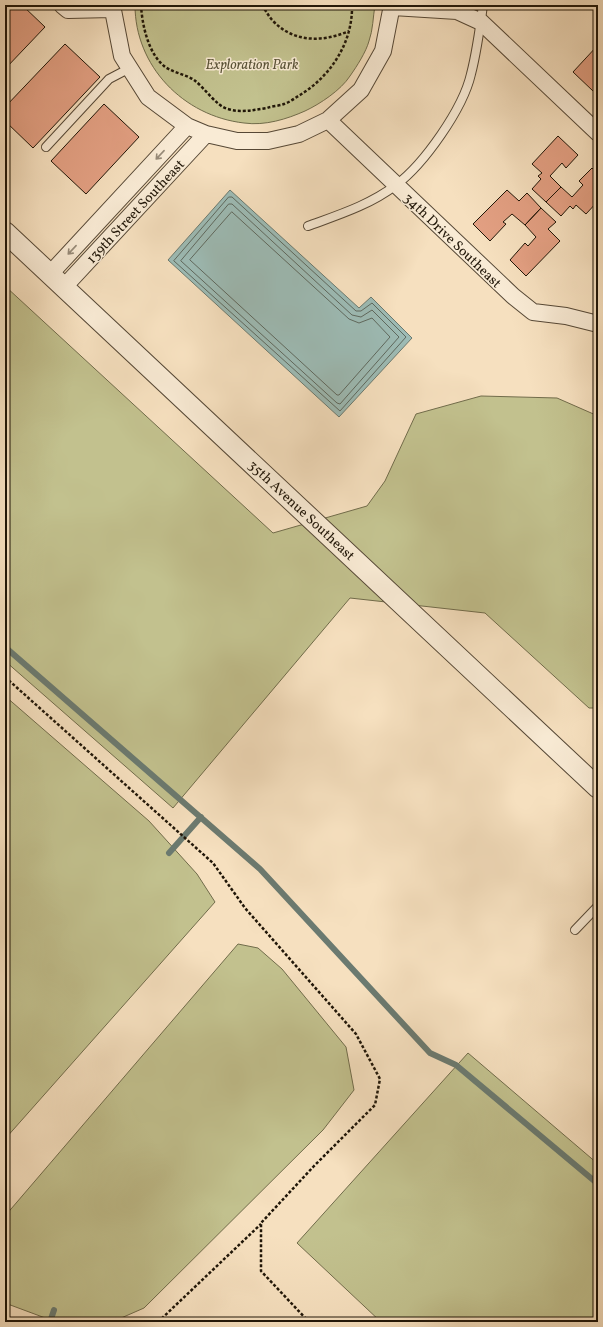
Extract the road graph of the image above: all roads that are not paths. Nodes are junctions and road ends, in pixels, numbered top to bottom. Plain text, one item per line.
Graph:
1 (62, 5) edge
2 (483, 5) edge
3 (392, 6) edge
4 (112, 7) edge
5 (481, 22) junction
6 (130, 68) junction
7 (328, 120) junction
8 (186, 126) junction
9 (598, 133) edge
10 (206, 134) junction
11 (46, 147) dead end
12 (396, 185) junction
13 (308, 226) dead end
14 (5, 232) edge
15 (50, 274) junction
16 (64, 287) junction
17 (598, 324) edge
18 (598, 788) edge
19 (598, 906) edge
20 (575, 930) dead end

1 - 4 street
2 - 5 lane
3 - 5 street
3 - 7 street
4 - 6 street
5 - 9 street
5 - 12 lane
6 - 8 street
6 - 11 lane
7 - 10 street
7 - 12 street, 34th Drive Southeast
8 - 10 street
8 -> 15 street, 139th Street Southeast
10 - 16 street, 139th Street Southeast
12 - 13 lane
12 - 17 street, 34th Drive Southeast
14 - 15 street, 35th Avenue Southeast
15 - 16 street, 35th Avenue Southeast
16 - 18 street, 35th Avenue Southeast
19 - 20 lane

